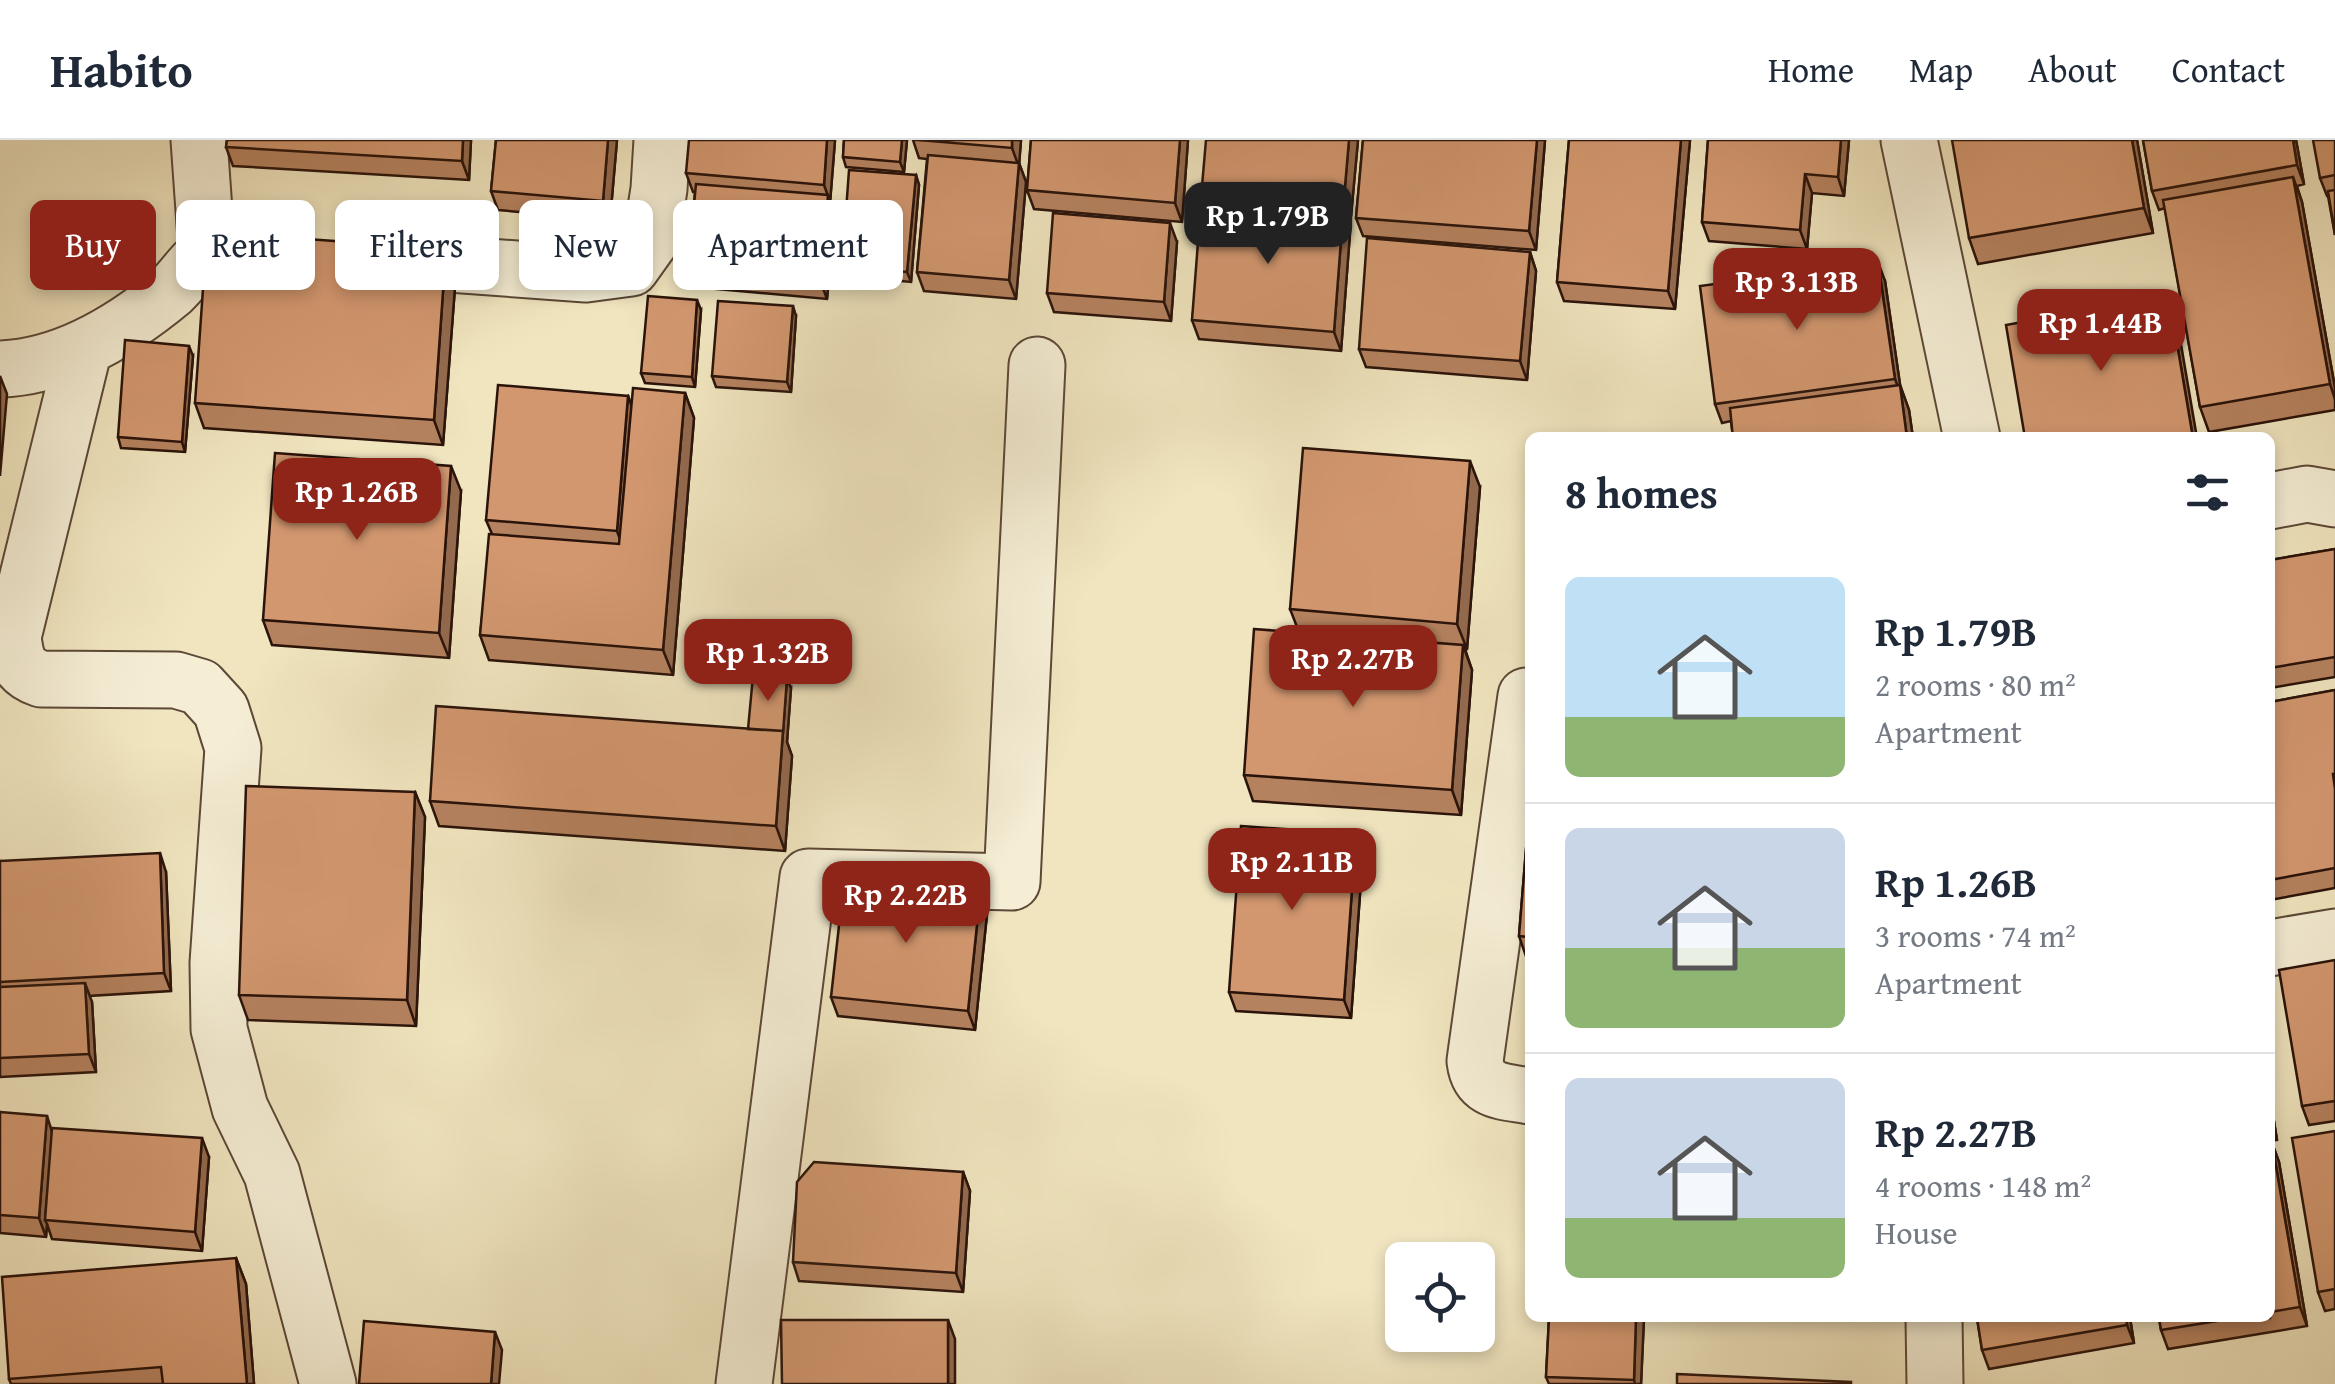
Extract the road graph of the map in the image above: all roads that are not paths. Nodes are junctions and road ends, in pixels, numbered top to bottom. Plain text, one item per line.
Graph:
1 (198, 140) edge
2 (662, 140) edge
3 (1908, 140) edge
4 (202, 200) edge
5 (315, 254) edge
6 (176, 286) edge
7 (84, 348) junction
8 (1037, 365) dead end
9 (0, 369) edge
10 (1971, 432) edge
11 (2335, 500) edge
12 (2275, 501) edge
13 (1525, 703) edge
14 (2335, 937) edge
15 (2275, 947) edge
16 (1525, 1095) edge
17 (1934, 1322) edge
18 (328, 1384) edge
19 (744, 1384) edge
20 (1934, 1384) edge

1 - 4 street
2 - 5 street
3 - 10 street
6 - 7 street
7 - 9 street
7 - 18 street
8 - 19 street
11 - 12 street
13 - 16 street
14 - 15 street
17 - 20 street

